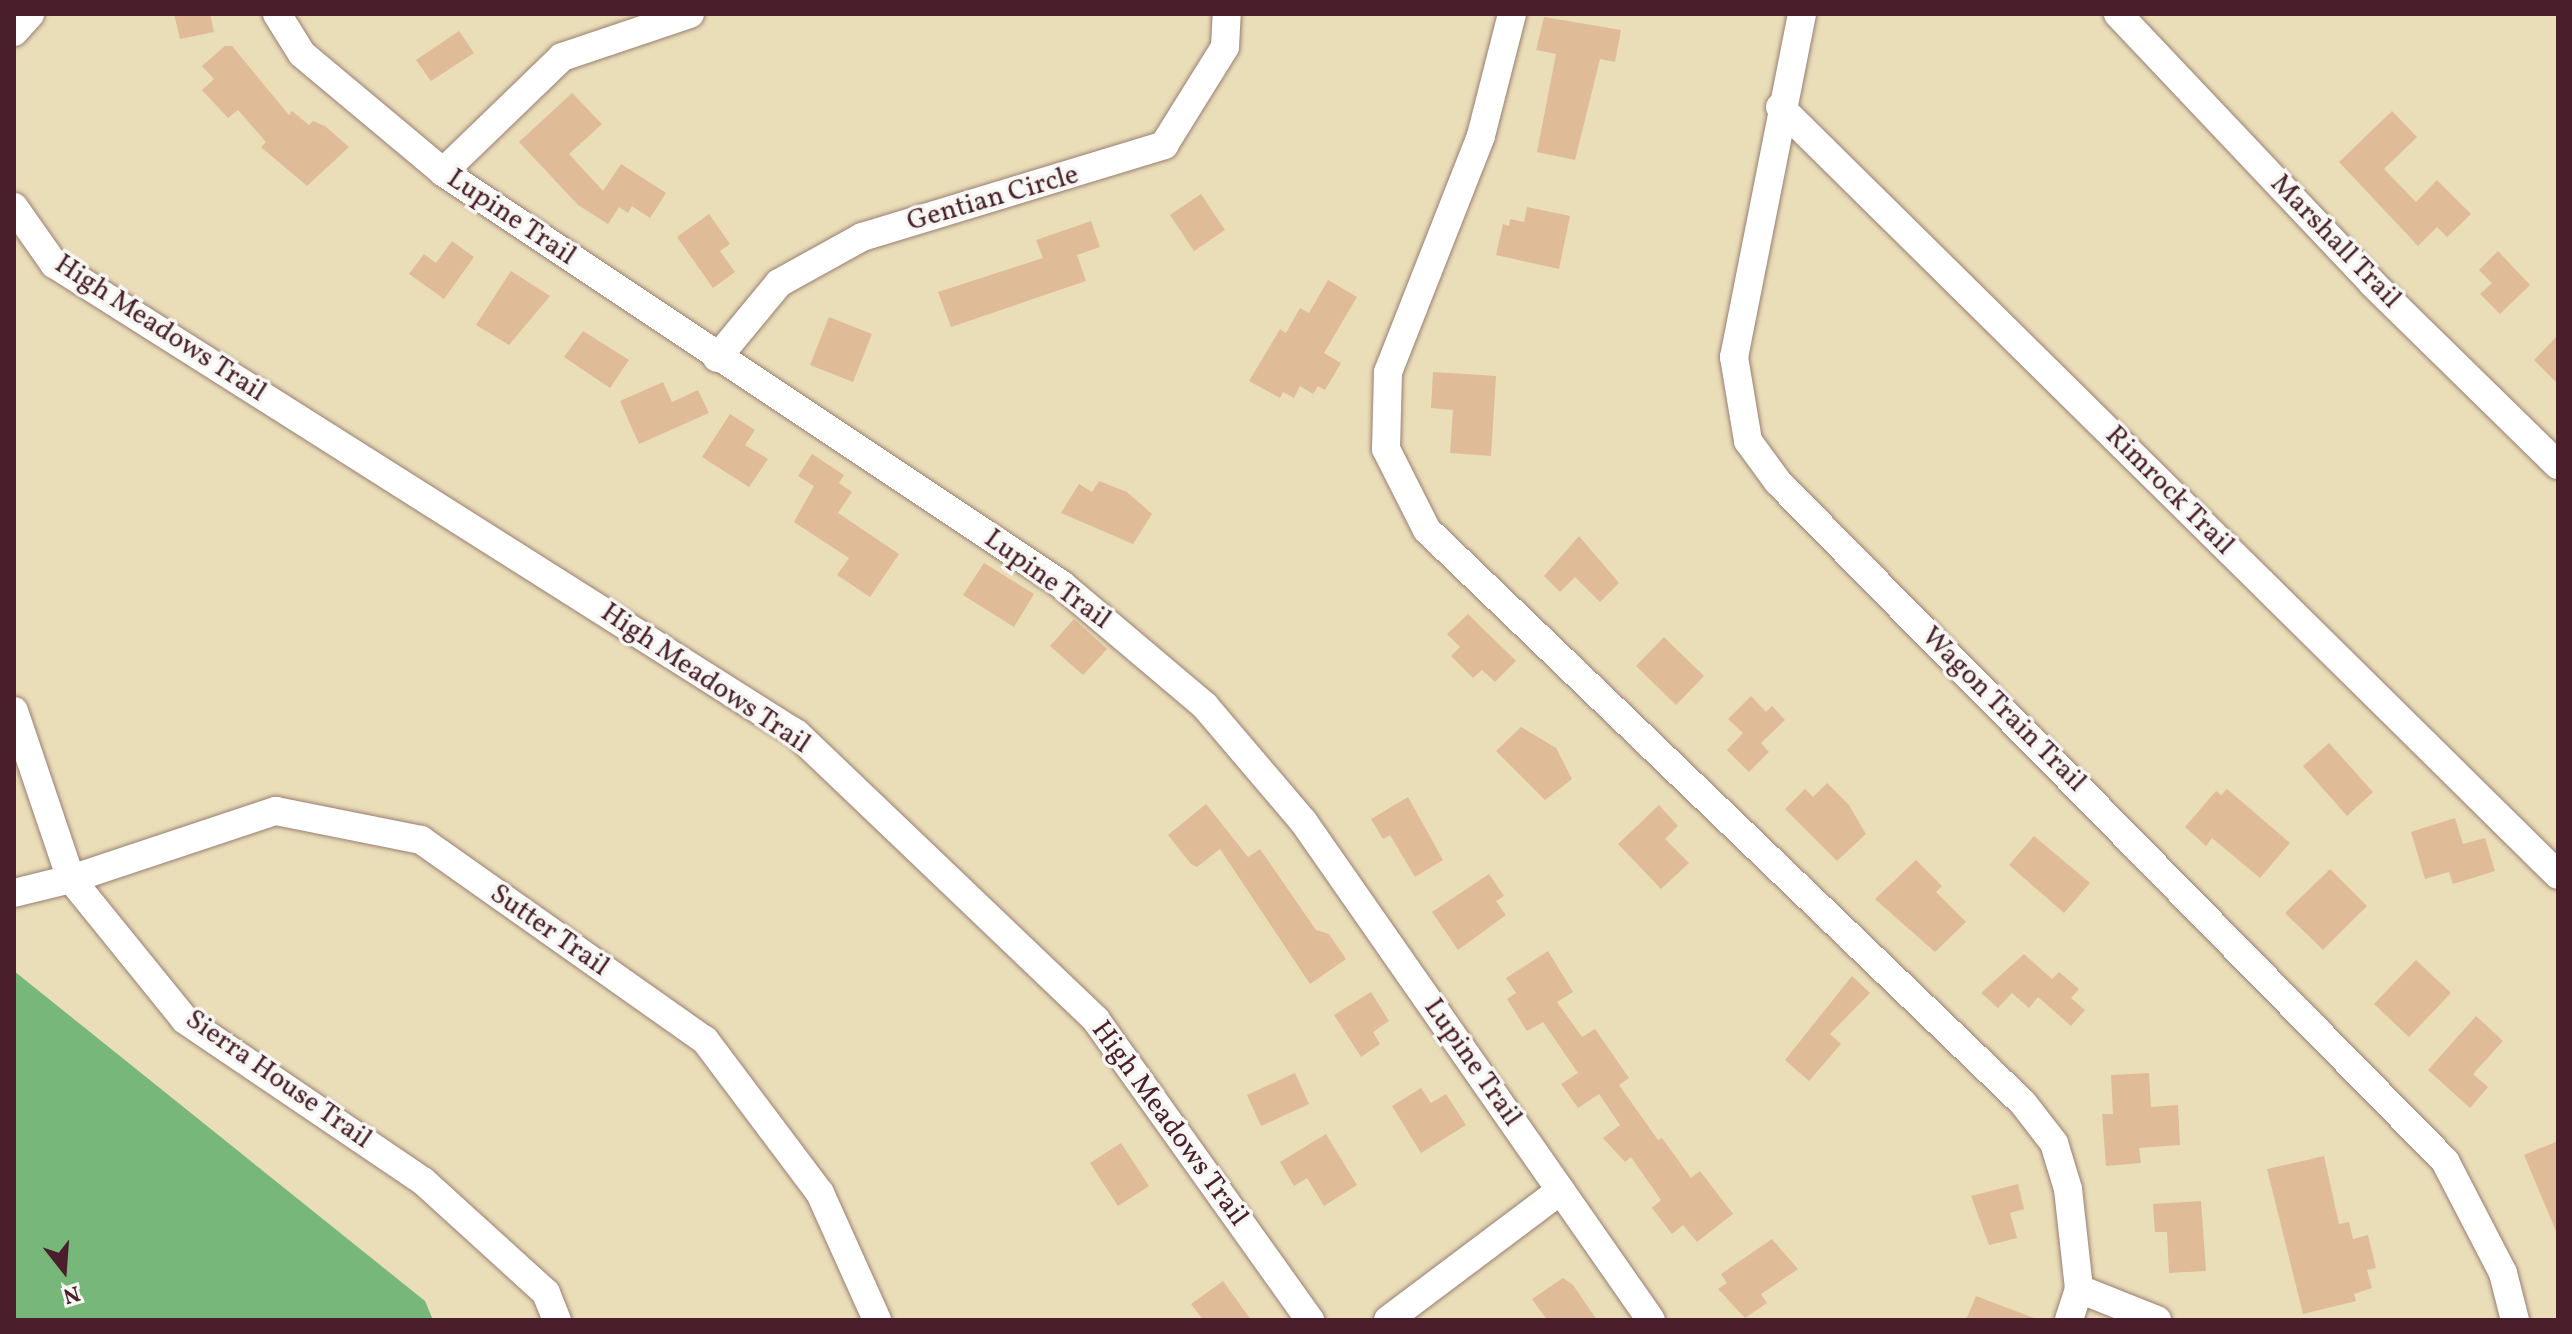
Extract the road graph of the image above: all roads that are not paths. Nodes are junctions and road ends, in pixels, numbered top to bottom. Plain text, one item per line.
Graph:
1 (30, 14) edge
2 (277, 14) edge
3 (690, 14) edge
4 (1227, 14) edge
5 (1512, 14) edge
6 (1802, 14) edge
7 (2136, 19) edge
8 (14, 32) edge
9 (1780, 107) junction
10 (443, 172) junction
11 (14, 207) edge
12 (717, 358) junction
13 (2558, 465) edge
14 (14, 711) edge
15 (2558, 875) edge
16 (71, 879) junction
17 (14, 893) edge
18 (1561, 1190) junction
19 (2079, 1289) junction
20 (557, 1320) edge
21 (877, 1320) edge
22 (1310, 1320) edge
23 (1388, 1320) edge
24 (1651, 1320) edge
25 (2069, 1320) edge
26 (2157, 1320) edge
27 (2515, 1320) edge

1 - 8 street
2 - 10 street, Lupine Trail
3 - 10 street
4 - 12 street, Gentian Circle
5 - 19 street
6 - 9 street, Wagon Train Trail
7 - 13 street, Marshall Trail
9 - 15 street, Rimrock Trail
9 - 27 street, Wagon Train Trail
10 - 12 street, Lupine Trail
11 - 22 street, High Meadows Trail
12 - 18 street, Lupine Trail
14 - 16 street, Sierra House Trail
16 - 17 street, Sutter Trail
16 - 20 street, Sierra House Trail
16 - 21 street, Sutter Trail
18 - 23 street
18 - 24 street, Lupine Trail
19 - 25 street
19 - 26 street

